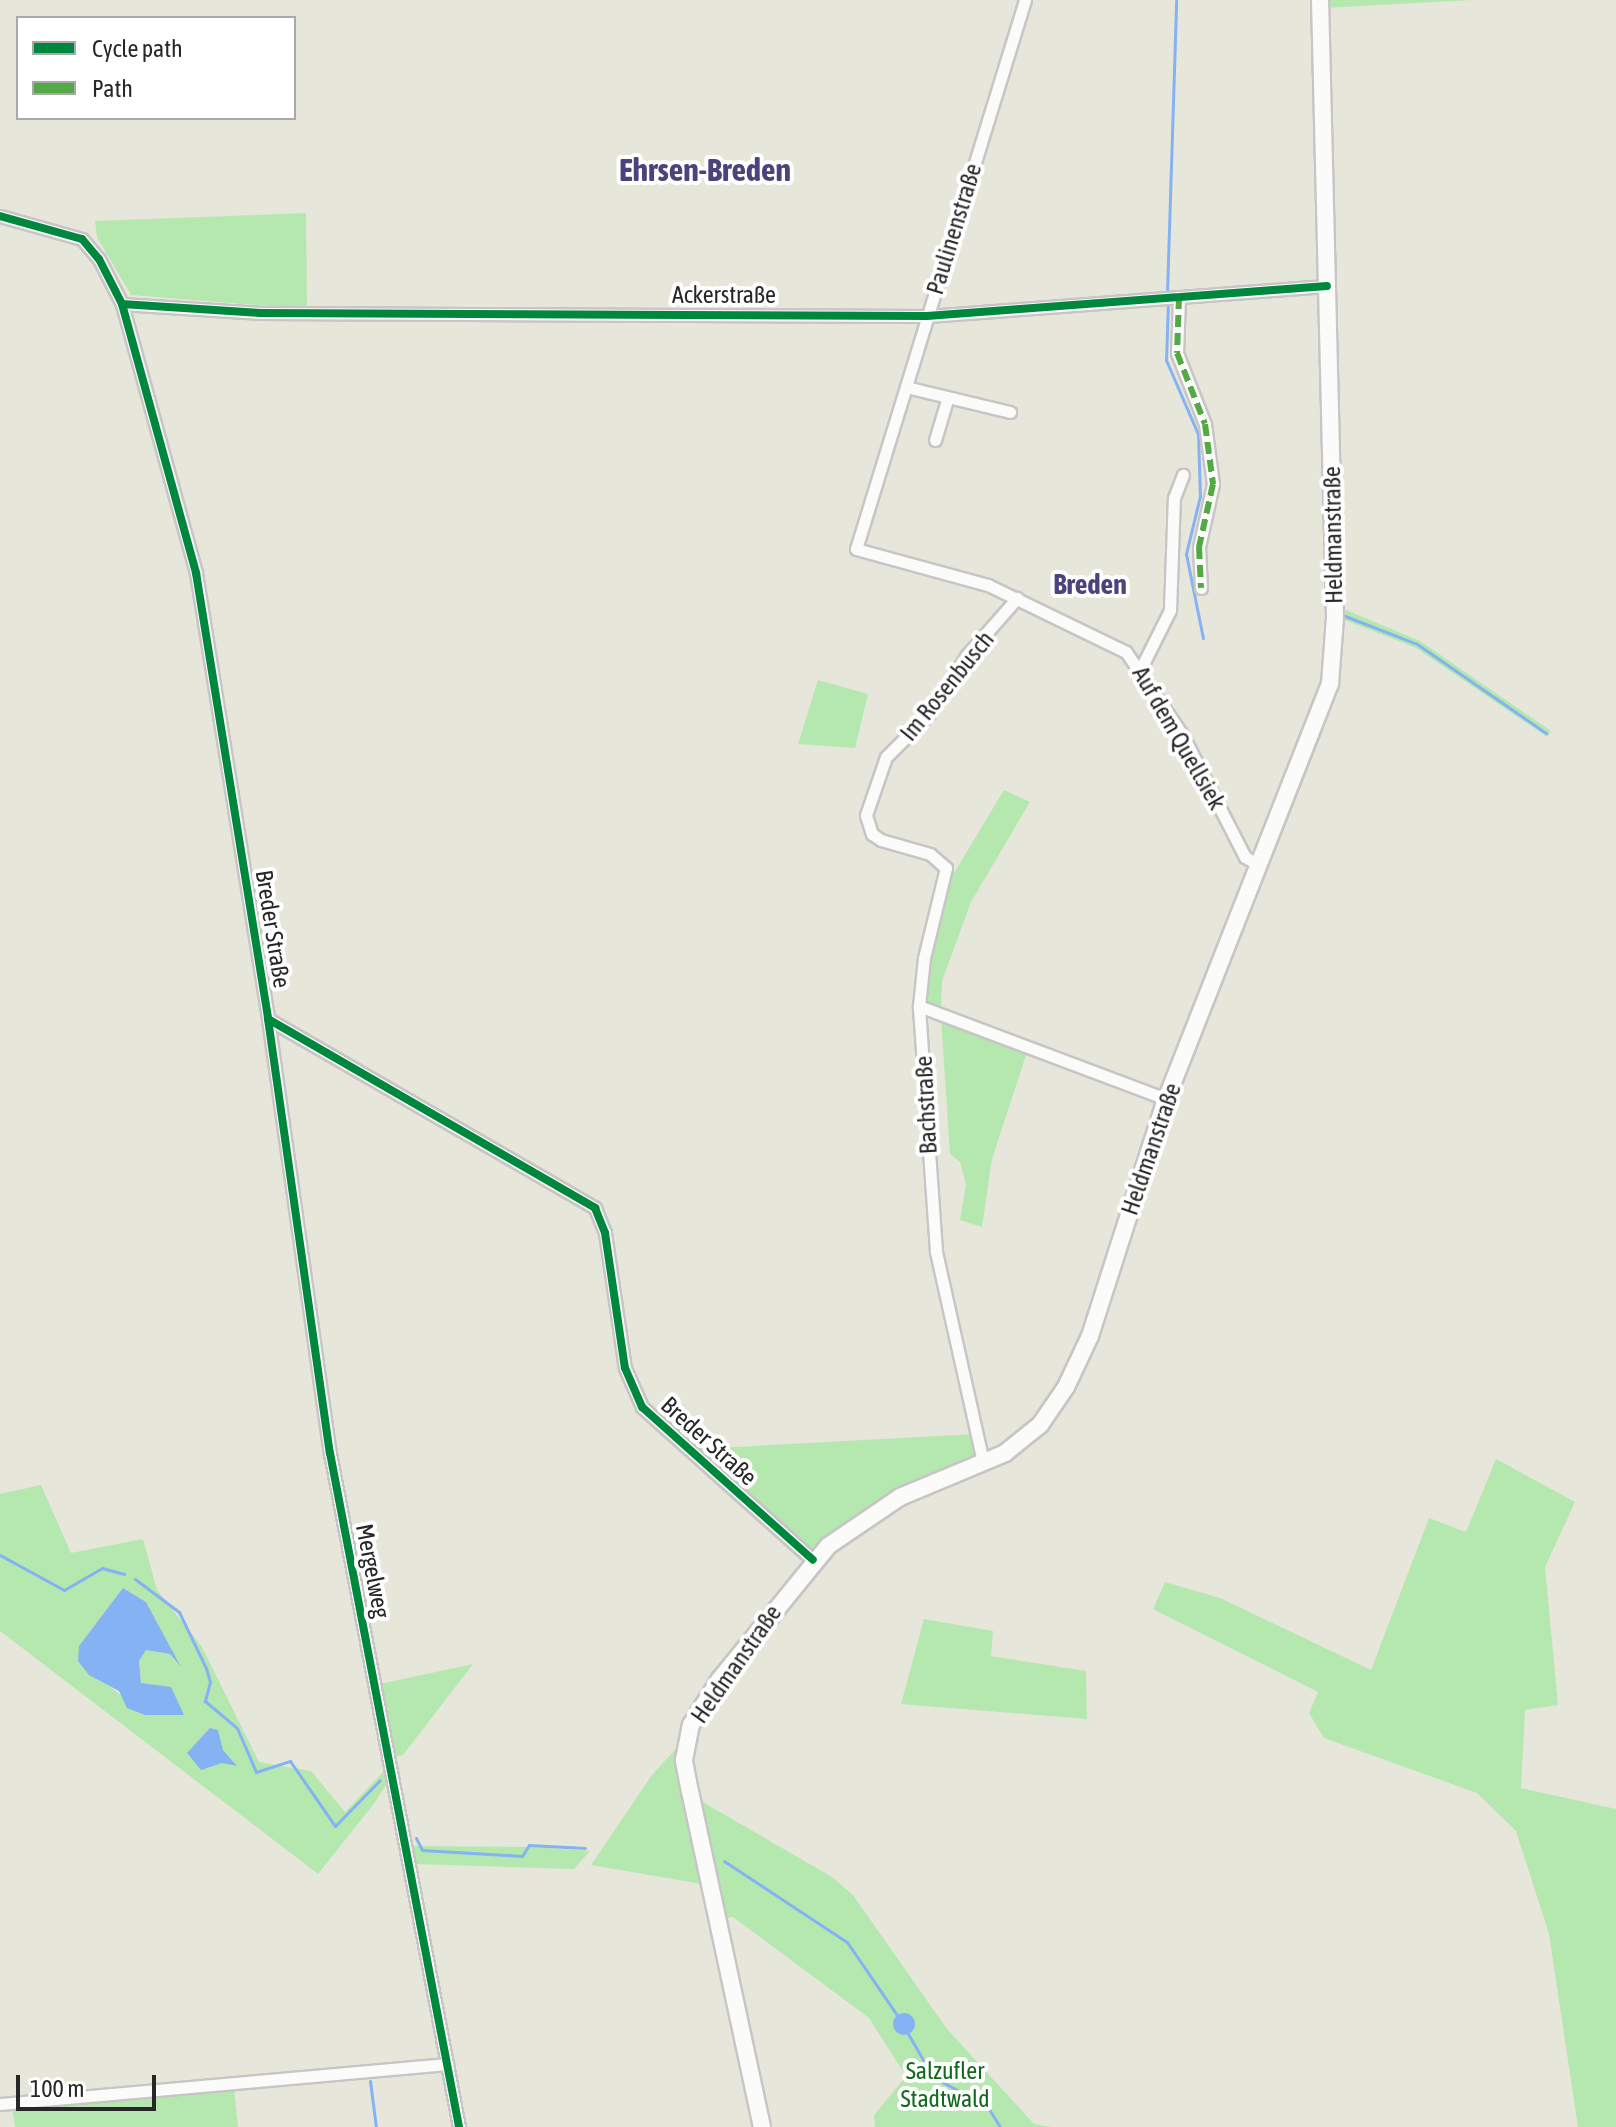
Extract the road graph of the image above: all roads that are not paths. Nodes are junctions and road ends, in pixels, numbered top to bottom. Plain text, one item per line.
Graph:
1 (1025, 0) edge
2 (1320, 0) edge
3 (0, 216) edge
4 (1327, 286) junction
5 (1179, 297) junction
6 (122, 304) junction
7 (927, 316) junction
8 (906, 387) junction
9 (947, 400) junction
10 (1010, 412) dead end
11 (935, 440) dead end
12 (1183, 475) dead end
13 (856, 549) joint
14 (1201, 588) dead end
15 (1017, 598) junction
16 (1141, 668) junction
17 (1259, 865) junction
18 (919, 1006) junction
19 (268, 1019) junction
20 (1166, 1099) junction
21 (983, 1462) junction
22 (813, 1560) junction
23 (447, 2064) junction
24 (0, 2104) edge
25 (459, 2127) edge
26 (762, 2127) edge

1 - 7 street, Paulinenstraße
2 - 4 main road, Heldmanstraße
3 - 6 street, Breder Straße
4 - 5 street, Ackerstraße
4 - 17 main road, Heldmanstraße
5 - 7 street, Ackerstraße
5 - 14 street
6 - 7 street, Ackerstraße
6 - 19 street, Breder Straße
7 - 8 street, Paulinenstraße
8 - 9 street
8 - 13 street, Paulinenstraße
9 - 10 street
9 - 11 street
12 - 16 street
13 - 15 street, Auf dem Quellsiek
15 - 16 street, Auf dem Quellsiek
15 - 18 street, Im Rosenbusch
16 - 17 street, Auf dem Quellsiek
17 - 20 main road, Heldmanstraße
18 - 20 street
18 - 21 street, Bachstraße
19 - 22 street, Breder Straße
19 - 23 street, Mergelweg
20 - 21 main road, Heldmanstraße
21 - 22 main road, Heldmanstraße
22 - 26 main road, Heldmanstraße
23 - 24 street
23 - 25 street, Mergelweg

